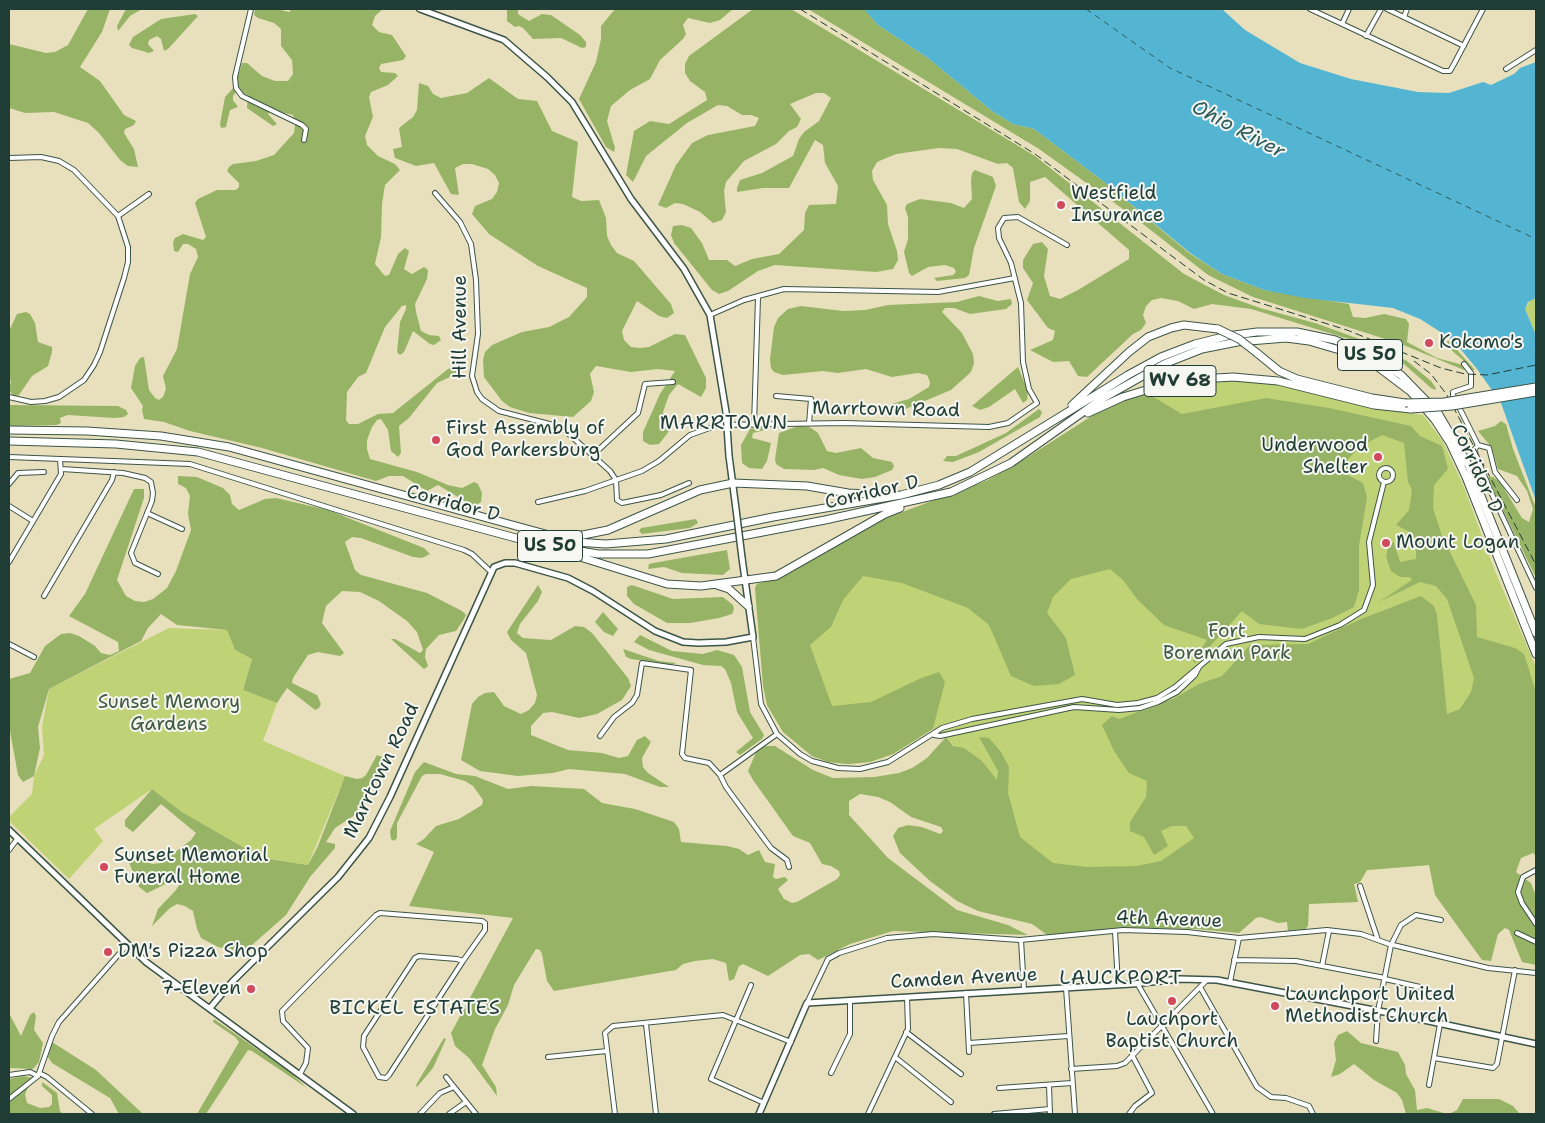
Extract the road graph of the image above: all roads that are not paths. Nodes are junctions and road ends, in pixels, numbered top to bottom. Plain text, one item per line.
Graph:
1 (251, 9) edge
2 (420, 9) edge
3 (1310, 9) edge
4 (1350, 9) edge
5 (1380, 9) edge
6 (1387, 9) edge
7 (1407, 9) edge
8 (1483, 9) edge
9 (1404, 17) junction
10 (1342, 24) junction
11 (1366, 36) junction
12 (1464, 46) junction
13 (1536, 50) edge
14 (1506, 70) dead end
15 (304, 140) dead end
16 (9, 158) edge
17 (435, 193) dead end
18 (149, 194) dead end
19 (118, 216) junction
20 (1067, 245) dead end
21 (1015, 278) junction
22 (758, 298) junction
23 (710, 315) junction
24 (1464, 364) dead end
25 (673, 382) dead end
26 (1536, 387) edge
27 (1536, 392) edge
28 (776, 396) dead end
29 (9, 397) edge
30 (1061, 415) junction
31 (1076, 418) junction
32 (809, 424) junction
33 (754, 425) junction
34 (9, 430) edge
35 (9, 441) edge
36 (1478, 445) junction
37 (593, 455) junction
38 (9, 457) edge
39 (60, 459) junction
40 (62, 469) junction
41 (44, 472) dead end
42 (114, 472) junction
43 (616, 480) junction
44 (1384, 482) dead end
45 (689, 483) dead end
46 (733, 483) junction
47 (9, 484) edge
48 (901, 495) junction
49 (921, 499) junction
50 (1517, 500) dead end
51 (538, 502) dead end
52 (9, 506) edge
53 (147, 513) junction
54 (33, 521) junction
55 (182, 529) dead end
56 (551, 536) junction
57 (538, 544) junction
58 (11, 554) edge
59 (9, 562) edge
60 (490, 571) junction
61 (158, 574) dead end
62 (744, 580) junction
63 (711, 584) junction
64 (1536, 588) edge
65 (44, 596) dead end
66 (748, 606) junction
67 (1536, 633) edge
68 (753, 638) junction
69 (9, 644) edge
70 (1536, 654) edge
71 (34, 657) dead end
72 (1181, 686) junction
73 (1043, 705) junction
74 (1045, 713) junction
75 (777, 734) junction
76 (934, 734) junction
77 (600, 736) dead end
78 (720, 775) junction
79 (9, 830) edge
80 (18, 838) junction
81 (9, 850) edge
82 (789, 867) dead end
83 (1536, 870) edge
84 (1360, 886) dead end
85 (1441, 920) dead end
86 (1536, 924) edge
87 (1115, 931) junction
88 (1329, 931) junction
89 (1517, 932) dead end
90 (1239, 938) junction
91 (1021, 940) junction
92 (1378, 940) junction
93 (1536, 942) edge
94 (127, 945) junction
95 (1391, 945) junction
96 (1234, 960) junction
97 (464, 962) junction
98 (1322, 966) junction
99 (1515, 970) junction
100 (1536, 973) edge
101 (1385, 979) junction
102 (1207, 980) junction
103 (1230, 982) junction
104 (1137, 983) junction
105 (751, 985) dead end
106 (1118, 985) junction
107 (1420, 986) dead end
108 (1200, 987) junction
109 (1066, 988) junction
110 (1024, 990) junction
111 (966, 994) junction
112 (907, 997) junction
113 (850, 1001) junction
114 (808, 1003) junction
115 (210, 1008) junction
116 (1378, 1011) junction
117 (735, 1020) junction
118 (646, 1024) junction
119 (1440, 1024) junction
120 (1161, 1025) junction
121 (906, 1032) junction
122 (1068, 1036) junction
123 (1502, 1037) junction
124 (1376, 1041) dead end
125 (790, 1042) junction
126 (969, 1043) junction
127 (1536, 1044) edge
128 (607, 1051) junction
129 (969, 1052) dead end
130 (1132, 1055) junction
131 (548, 1057) dead end
132 (895, 1057) junction
133 (1434, 1058) junction
134 (1071, 1069) junction
135 (831, 1073) dead end
136 (9, 1074) edge
137 (38, 1074) junction
138 (300, 1074) junction
139 (961, 1074) dead end
140 (446, 1077) dead end
141 (1072, 1083) junction
142 (1049, 1085) junction
143 (1429, 1085) dead end
144 (454, 1087) junction
145 (999, 1088) dead end
146 (9, 1099) edge
147 (466, 1102) junction
148 (951, 1102) dead end
149 (764, 1103) junction
150 (1050, 1112) edge
151 (92, 1114) edge
152 (353, 1114) edge
153 (420, 1114) edge
154 (449, 1114) edge
155 (476, 1114) edge
156 (615, 1114) edge
157 (656, 1114) edge
158 (759, 1114) edge
159 (868, 1114) edge
160 (994, 1114) edge
161 (1075, 1114) edge
162 (1129, 1114) edge
163 (1213, 1114) edge
164 (1313, 1114) edge

1 - 15 street
2 - 23 street
3 - 10 street
4 - 10 street
5 - 11 street
6 - 9 street
7 - 9 street
8 - 12 street
9 - 12 street
10 - 11 street
11 - 12 street
13 - 14 street
16 - 19 street
17 - 37 street, Hill Avenue
18 - 19 street
19 - 29 street
20 - 21 street
21 - 22 street
21 - 32 street, Marrtown Road
22 - 23 street
22 - 33 street
23 - 46 street, bridge
24 - 36 street
25 - 37 street
26 - 30 highway, WV 68, bridge
27 - 31 highway, WV 68, bridge
28 - 32 street
30 - 48 highway, Corridor D / US 50
30 - 67 highway, Corridor D / US 50
31 - 49 highway, Corridor D / US 50
31 - 70 highway, Corridor D / US 50
32 - 33 street, Marrtown Road
33 - 43 street, Marrtown Road
34 - 56 highway, Corridor D / US 50
35 - 57 highway, Corridor D / US 50
36 - 50 street
36 - 64 street
37 - 43 street, Hill Avenue
38 - 39 street
39 - 40 street
39 - 60 street
40 - 42 street
40 - 54 street
41 - 47 street
42 - 53 street
42 - 65 street
43 - 45 street
43 - 51 street, Marrtown Road
44 - 72 street
46 - 48 highway
46 - 56 highway
46 - 62 street, bridge
48 - 56 highway, Corridor D / US 50
49 - 57 highway, Corridor D / US 50
49 - 62 highway
52 - 54 street
53 - 55 street
53 - 61 street
54 - 58 street
57 - 63 highway
58 - 59 street
60 - 68 street, Marrtown Road
60 - 115 street, Marrtown Road
62 - 63 highway
62 - 66 street
63 - 66 highway
66 - 68 street
68 - 75 street
69 - 71 street
72 - 73 street
72 - 74 street
73 - 74 street
73 - 76 street
74 - 76 street
75 - 76 street
75 - 78 street
77 - 78 street
78 - 82 street
79 - 80 street
80 - 81 street
80 - 94 street
83 - 86 street
84 - 92 street
85 - 95 street
87 - 90 street, 4th Avenue
87 - 91 street, 4th Avenue
87 - 106 street
88 - 90 street, 4th Avenue
88 - 92 street, 4th Avenue
88 - 98 street
89 - 93 street
90 - 96 street
91 - 110 street
91 - 114 street, 4th Avenue
92 - 95 street, 4th Avenue
94 - 115 street
94 - 137 street
95 - 99 street, 4th Avenue
95 - 101 street
96 - 98 street
96 - 103 street
97 - 97 street
97 - 138 street
98 - 101 street
99 - 100 street, 4th Avenue
99 - 123 street
101 - 107 street
101 - 116 street
102 - 103 street, Camden Avenue
102 - 104 street, Camden Avenue
102 - 108 street
103 - 116 street, Camden Avenue
104 - 106 street, Camden Avenue
104 - 120 street
105 - 117 street
106 - 109 street, Camden Avenue
108 - 120 street
108 - 164 street
109 - 110 street, Camden Avenue
109 - 122 street
110 - 111 street, Camden Avenue
111 - 112 street, Camden Avenue
111 - 126 street
112 - 113 street, Camden Avenue
112 - 121 street
113 - 114 street, Camden Avenue
113 - 135 street
114 - 125 street, 4th Avenue
115 - 138 street
116 - 119 street, Camden Avenue
116 - 124 street
117 - 118 street
117 - 125 street
117 - 149 street
118 - 128 street
118 - 157 street
119 - 123 street, Camden Avenue
119 - 133 street
120 - 130 street
120 - 163 street
121 - 132 street
121 - 139 street
122 - 126 street
122 - 134 street
123 - 127 street, Camden Avenue
123 - 133 street
125 - 149 street, 4th Avenue
126 - 129 street
128 - 131 street
128 - 156 street
130 - 134 street
130 - 162 street
132 - 148 street
132 - 159 street
133 - 143 street
134 - 141 street
136 - 137 street
137 - 146 street
137 - 151 street
138 - 152 street
140 - 144 street
141 - 142 street
141 - 161 street
142 - 145 street
142 - 150 street
144 - 147 street
144 - 153 street
147 - 154 street
147 - 155 street
149 - 158 street, 4th Avenue
150 - 160 street

